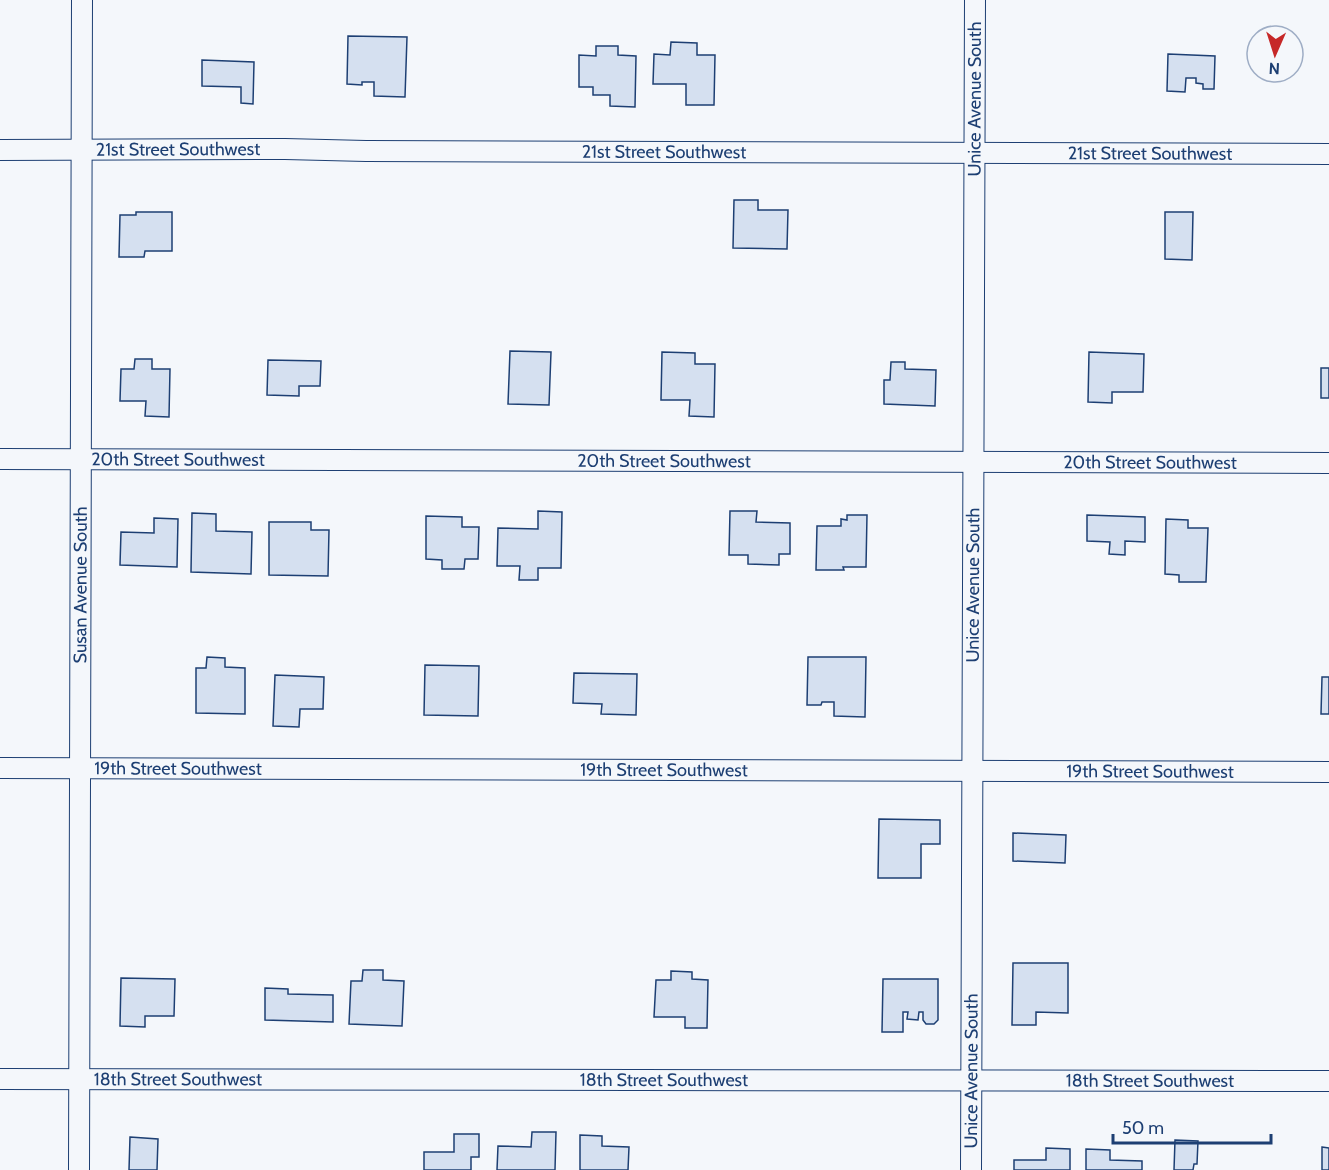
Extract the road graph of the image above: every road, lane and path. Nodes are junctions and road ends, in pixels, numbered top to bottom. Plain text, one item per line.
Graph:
1 (82, 0) edge
2 (975, 0) edge
3 (82, 149) junction
4 (0, 150) edge
5 (974, 153) junction
6 (1329, 154) edge
7 (0, 459) edge
8 (81, 459) junction
9 (974, 461) junction
10 (1329, 463) edge
11 (0, 768) edge
12 (80, 768) junction
13 (973, 771) junction
14 (1329, 772) edge
15 (0, 1079) edge
16 (79, 1079) junction
17 (972, 1081) junction
18 (1329, 1081) edge
19 (79, 1170) edge
20 (971, 1170) edge

1 - 3 street, Susan Avenue South
2 - 5 street, Unice Avenue South
3 - 4 street, 21st Street Southwest
3 - 5 street, 21st Street Southwest
3 - 8 street, Susan Avenue South
5 - 6 street, 21st Street Southwest
5 - 9 street, Unice Avenue South
7 - 8 street, 20th Street Southwest
8 - 9 street, 20th Street Southwest
8 - 12 street, Susan Avenue South
9 - 10 street, 20th Street Southwest
9 - 13 street, Unice Avenue South
11 - 12 street, 19th Street Southwest
12 - 13 street, 19th Street Southwest
12 - 16 street, Susan Avenue South
13 - 14 street, 19th Street Southwest
13 - 17 street, Unice Avenue South
15 - 16 street, 18th Street Southwest
16 - 17 street, 18th Street Southwest
16 - 19 street, Susan Avenue South
17 - 18 street, 18th Street Southwest
17 - 20 street, Unice Avenue South

